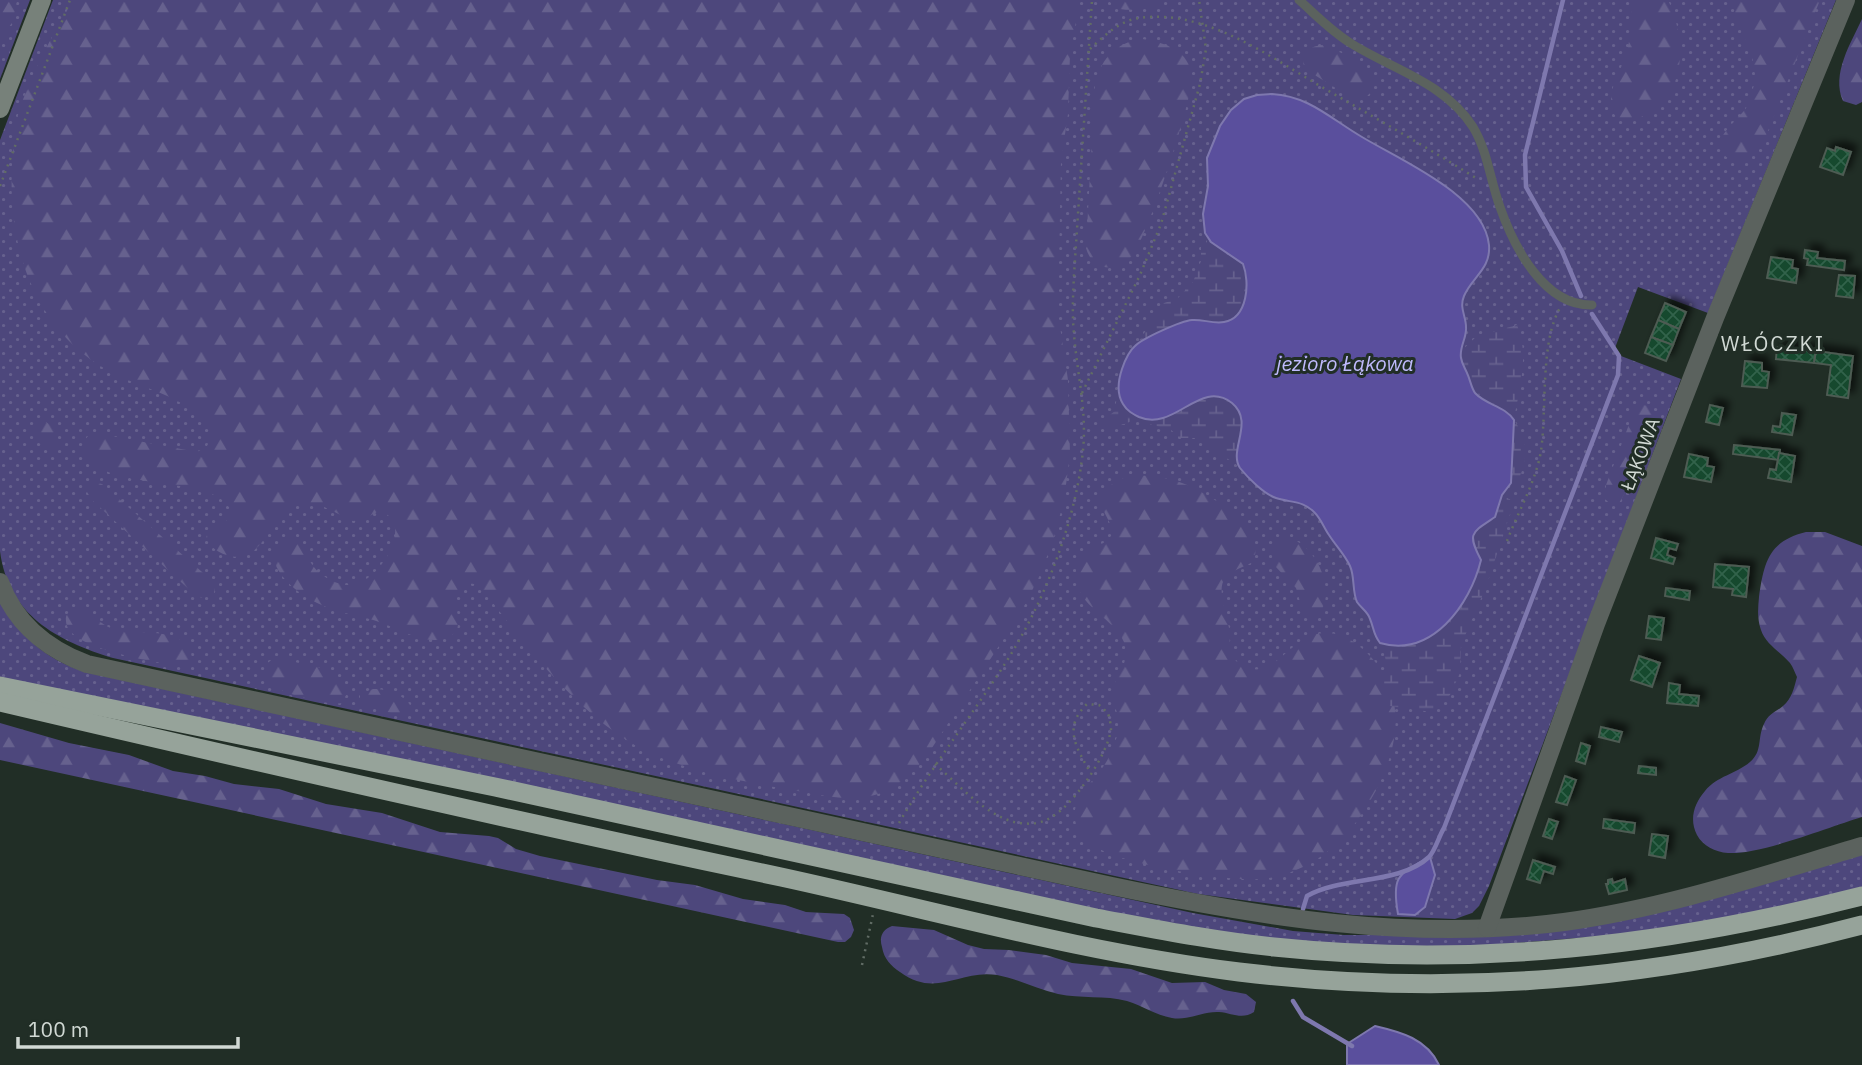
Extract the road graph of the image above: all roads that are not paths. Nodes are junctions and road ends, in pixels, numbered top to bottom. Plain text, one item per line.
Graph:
1 (42, 0) edge
2 (1299, 0) edge
3 (1846, 0) edge
4 (0, 109) edge
5 (1592, 305) dead end
6 (0, 582) edge
7 (0, 686) edge
8 (0, 702) edge
9 (1862, 846) edge
10 (1862, 896) edge
11 (1862, 925) edge
12 (1487, 928) junction

1 - 4 main road
2 - 5 lane
3 - 12 street, ŁĄKOWA
6 - 12 street
7 - 10 highway
8 - 11 highway
9 - 12 street

